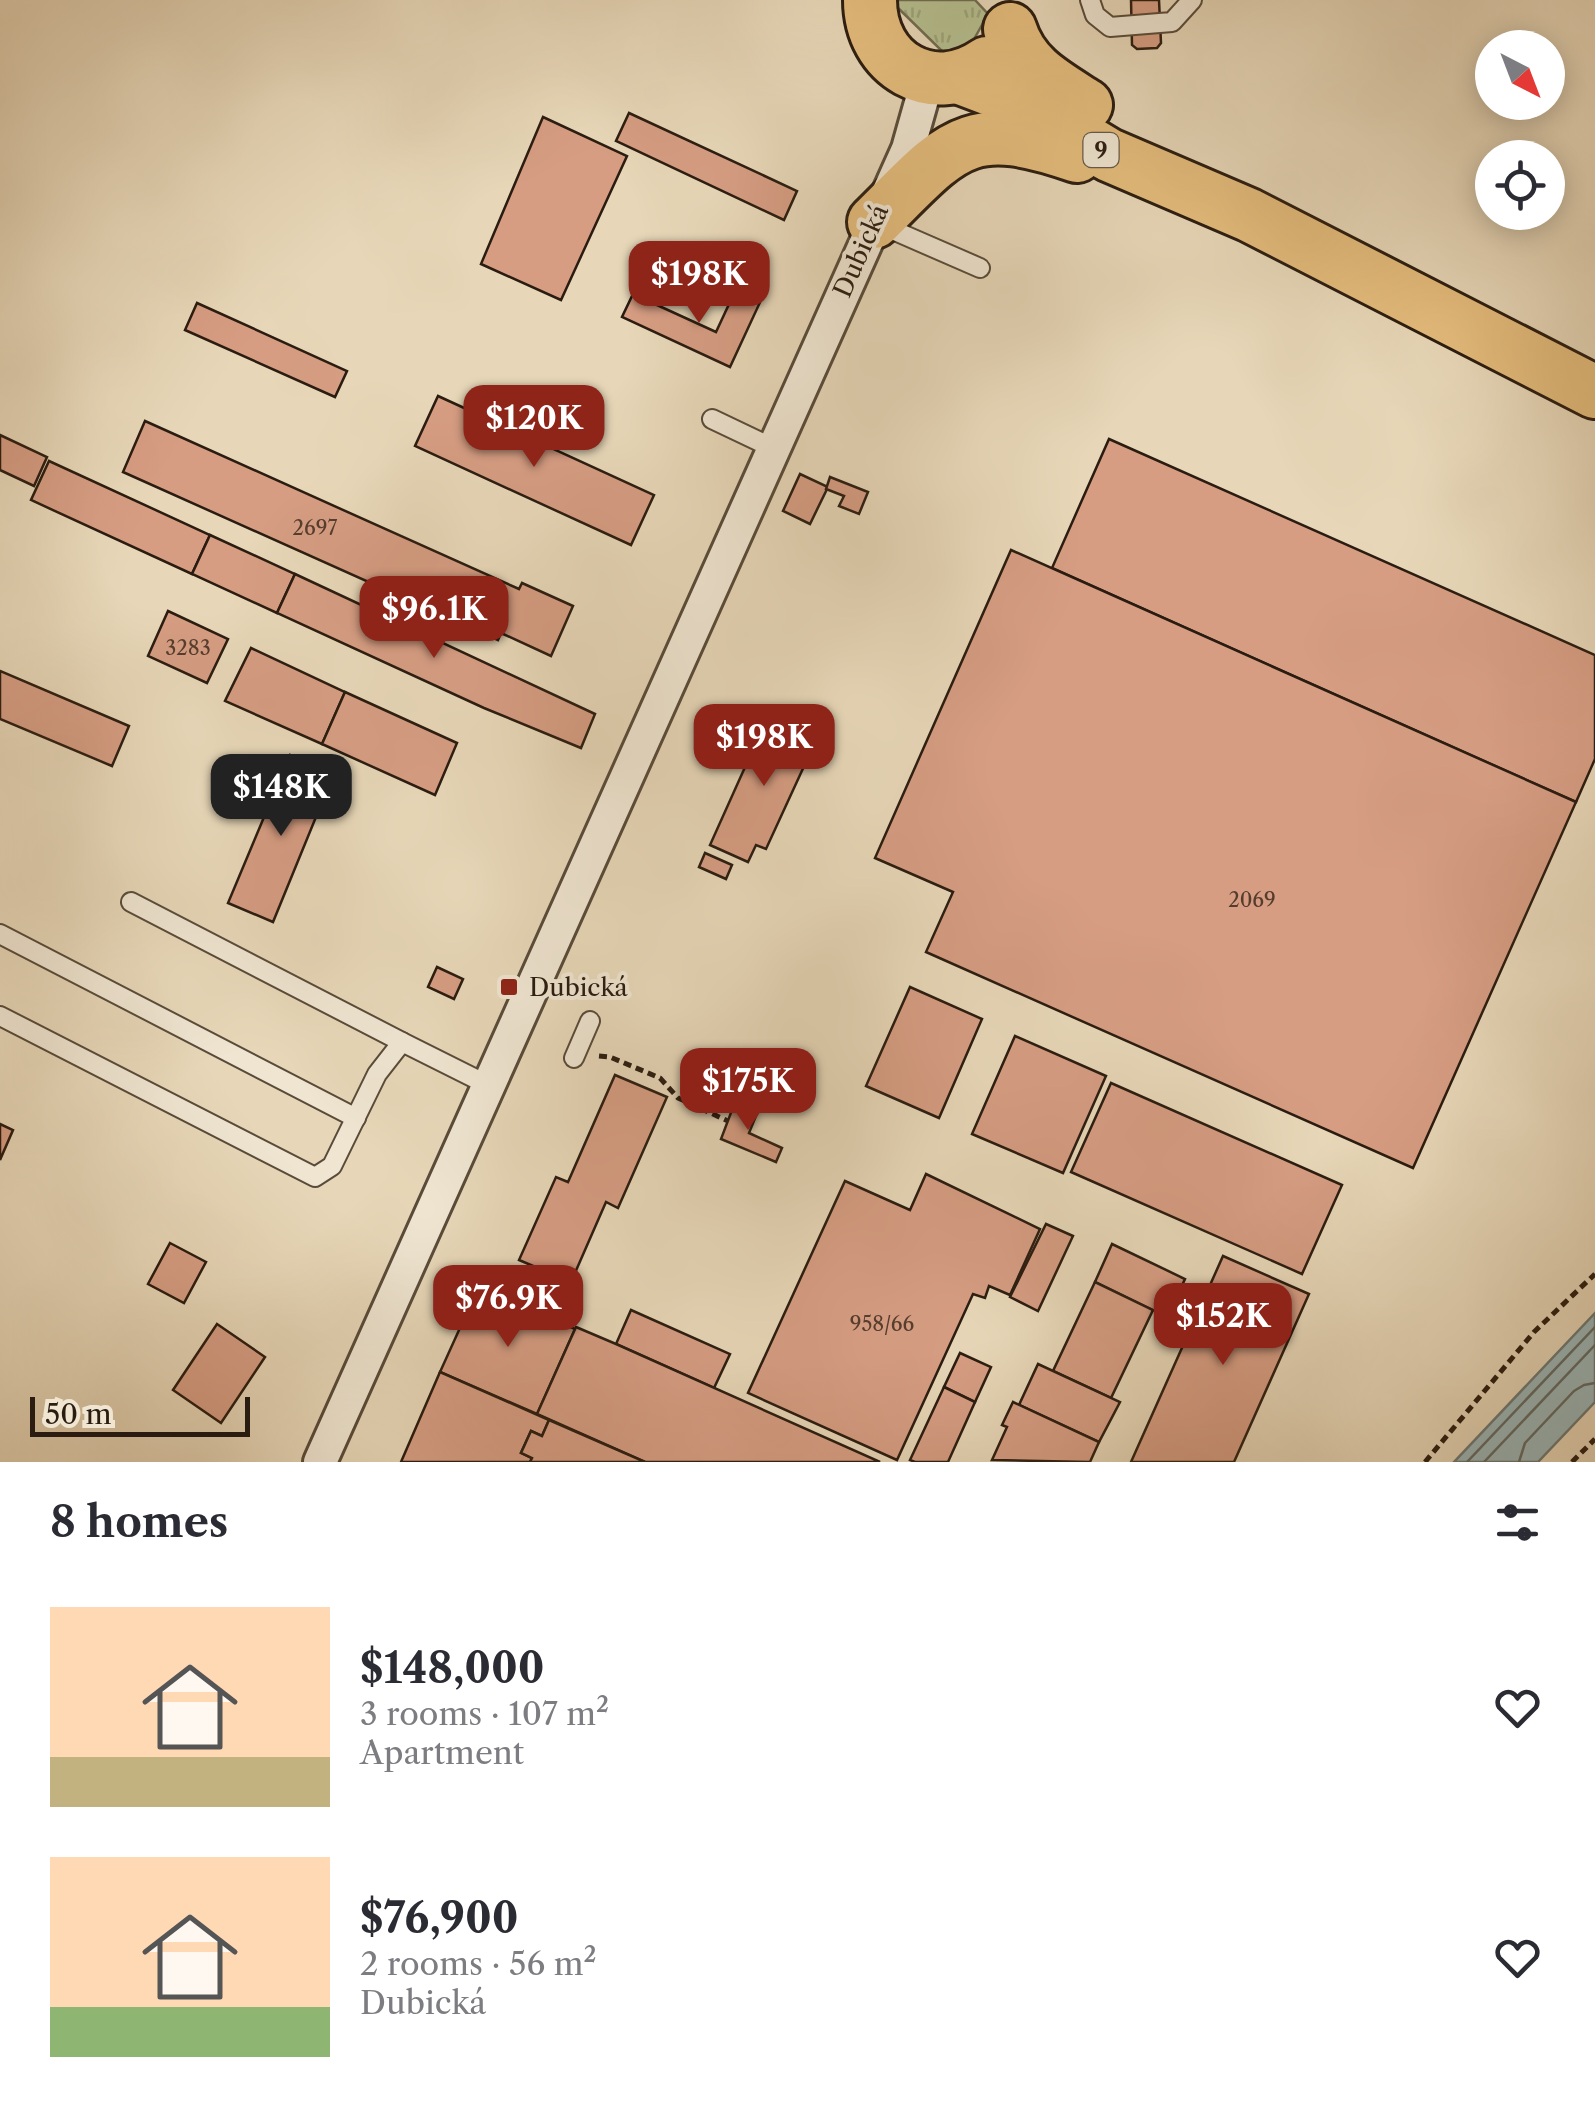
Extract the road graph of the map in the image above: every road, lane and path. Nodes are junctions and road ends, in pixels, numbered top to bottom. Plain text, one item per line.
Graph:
1 (870, 0) edge
2 (1090, 0) edge
3 (1192, 0) edge
4 (1011, 14) edge
5 (943, 78) junction
6 (1249, 216) junction
7 (874, 222) junction
8 (980, 268) dead end
9 (1595, 392) edge
10 (712, 419) dead end
11 (773, 448) junction
12 (132, 902) dead end
13 (0, 934) edge
14 (0, 1016) edge
15 (590, 1021) dead end
16 (402, 1042) junction
17 (576, 1055) joint
18 (488, 1085) junction
19 (356, 1118) junction
20 (728, 1120) dead end
21 (1595, 1274) edge
22 (1595, 1439) edge
23 (320, 1462) edge
24 (1424, 1462) edge
25 (1572, 1462) edge

1 - 5 main road, 9
2 - 3 lane
4 - 5 main road, 9
4 - 6 main road, 9
5 - 6 main road, 9
5 - 7 street, Dubická
6 - 7 main road
6 - 9 main road, 9
7 - 8 lane
7 - 11 street, Dubická
10 - 11 lane
11 - 18 street, Dubická
12 - 16 lane
13 - 19 lane
14 - 19 lane
15 - 17 lane
16 - 18 lane
16 - 19 lane
17 - 20 path
18 - 23 street, Dubická
21 - 24 path
22 - 25 path

